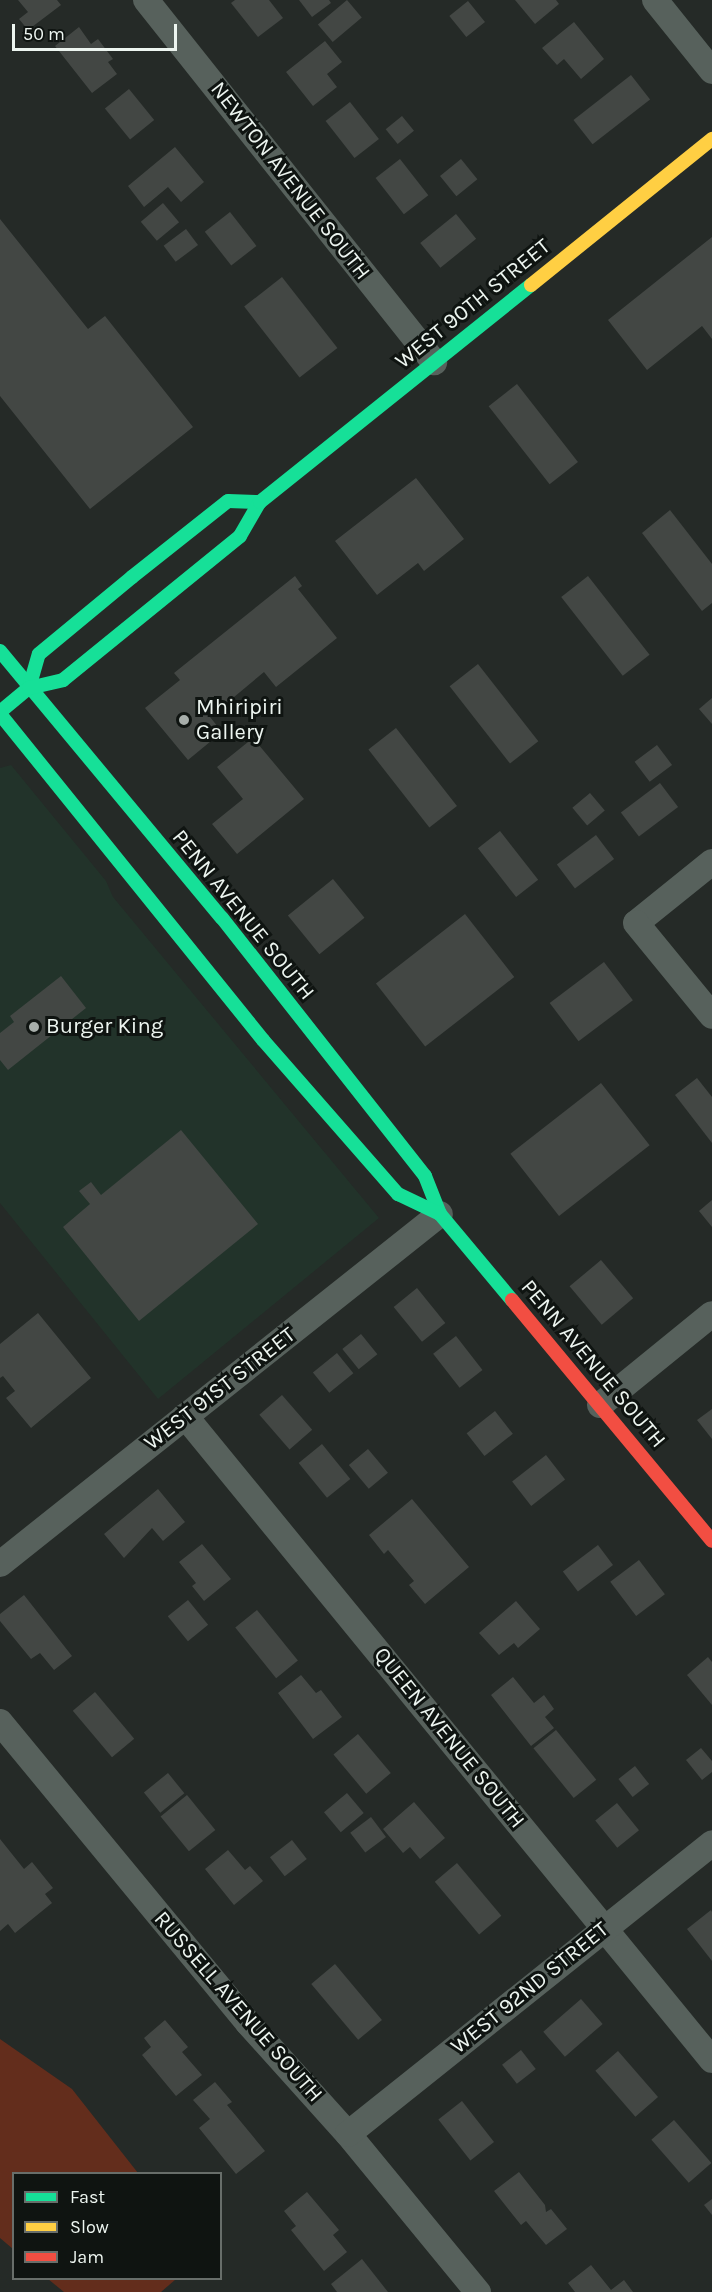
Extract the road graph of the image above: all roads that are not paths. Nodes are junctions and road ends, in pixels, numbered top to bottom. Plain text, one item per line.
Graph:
1 (146, 0) edge
2 (655, 0) edge
3 (712, 71) edge
4 (712, 139) edge
5 (434, 362) junction
6 (260, 502) junction
7 (0, 651) edge
8 (29, 688) junction
9 (0, 713) edge
10 (712, 862) edge
11 (712, 1016) edge
12 (440, 1214) junction
13 (712, 1314) edge
14 (600, 1405) junction
15 (185, 1416) junction
16 (712, 1541) edge
17 (0, 1564) edge
18 (0, 1722) edge
19 (712, 1843) edge
20 (605, 1929) junction
21 (712, 2060) edge
22 (348, 2134) junction
23 (478, 2292) edge

1 - 5 street, NEWTON AVENUE SOUTH
2 - 3 street
4 - 5 main road, WEST 90TH STREET
5 - 6 main road, WEST 90TH STREET
6 - 8 main road, WEST 90TH STREET
6 - 8 main road
7 - 8 main road, PENN AVENUE SOUTH
8 - 9 main road, WEST 90TH STREET
8 - 12 main road, PENN AVENUE SOUTH
9 - 12 main road, PENN AVENUE SOUTH
10 - 11 street
12 - 14 main road, PENN AVENUE SOUTH
12 - 15 street, WEST 91ST STREET
13 - 14 street
14 - 16 main road, PENN AVENUE SOUTH
15 - 17 street, WEST 91ST STREET
15 - 20 street, QUEEN AVENUE SOUTH
18 - 22 street, RUSSELL AVENUE SOUTH
19 - 20 street, WEST 92ND STREET
20 - 21 street, QUEEN AVENUE SOUTH
20 - 22 street, WEST 92ND STREET
22 - 23 street, RUSSELL AVENUE SOUTH

